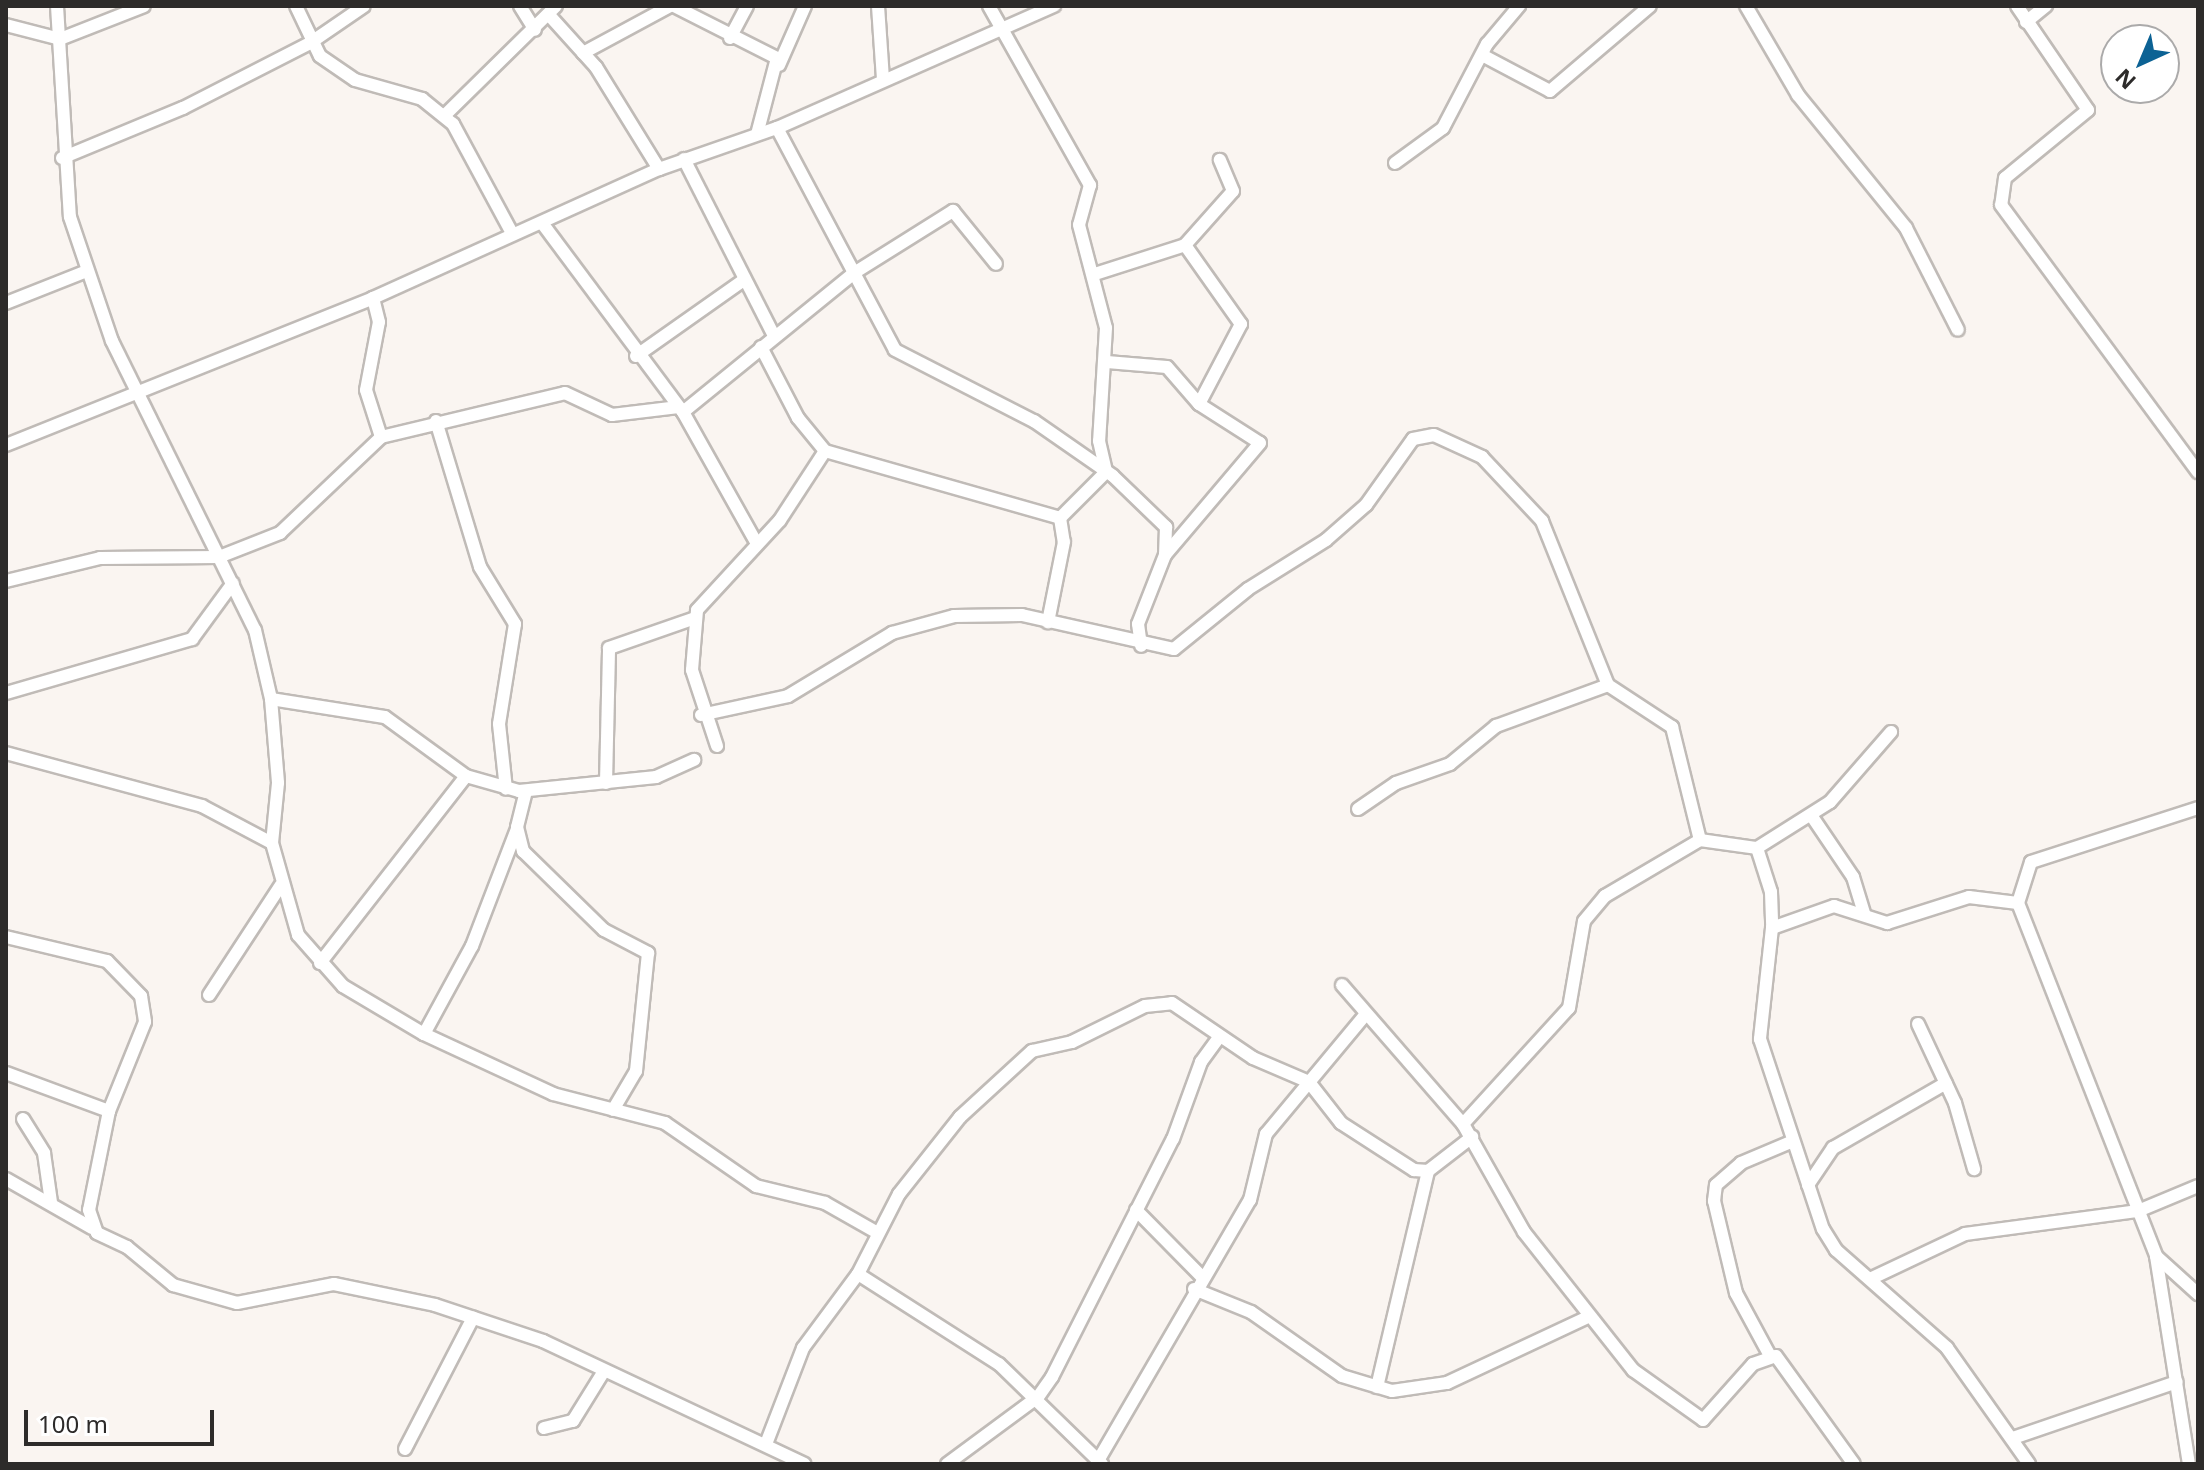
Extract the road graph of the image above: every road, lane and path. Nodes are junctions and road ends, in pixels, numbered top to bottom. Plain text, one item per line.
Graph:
1 (57, 6) edge
2 (144, 6) edge
3 (296, 6) edge
4 (364, 6) edge
5 (520, 6) edge
6 (672, 6) edge
7 (747, 6) edge
8 (805, 6) edge
9 (878, 6) edge
10 (989, 6) edge
11 (1054, 6) edge
12 (1519, 6) edge
13 (1650, 6) edge
14 (1746, 6) edge
15 (2017, 6) edge
16 (2046, 6) edge
17 (553, 10) edge
18 (2026, 22) junction
19 (6, 25) edge
20 (1003, 26) junction
21 (535, 30) junction
22 (730, 38) junction
23 (60, 39) junction
24 (310, 43) junction
25 (583, 53) junction
26 (1482, 55) junction
27 (779, 65) junction
28 (883, 80) junction
29 (444, 116) junction
30 (777, 128) junction
31 (757, 134) junction
32 (62, 158) junction
33 (684, 159) junction
34 (1220, 160) dead end
35 (1395, 163) dead end
36 (659, 169) junction
37 (542, 223) junction
38 (512, 233) junction
39 (1185, 245) junction
40 (996, 264) dead end
41 (87, 271) junction
42 (854, 273) junction
43 (1098, 273) junction
44 (745, 279) junction
45 (373, 298) junction
46 (6, 303) edge
47 (1958, 330) dead end
48 (774, 336) junction
49 (761, 347) junction
50 (636, 356) junction
51 (1107, 362) junction
52 (138, 394) junction
53 (1199, 404) junction
54 (681, 410) junction
55 (436, 421) junction
56 (381, 437) junction
57 (6, 445) edge
58 (825, 451) junction
59 (1106, 472) junction
60 (2198, 472) edge
61 (1060, 518) junction
62 (757, 544) junction
63 (1165, 555) junction
64 (219, 557) junction
65 (6, 581) edge
66 (233, 583) junction
67 (695, 618) junction
68 (1048, 622) junction
69 (1141, 646) junction
70 (1608, 685) junction
71 (6, 693) edge
72 (271, 699) junction
73 (701, 715) junction
74 (1891, 732) dead end
75 (717, 746) dead end
76 (8, 757) edge
77 (694, 760) dead end
78 (466, 776) junction
79 (606, 783) junction
80 (506, 789) junction
81 (526, 791) junction
82 (2198, 808) edge
83 (1358, 809) dead end
84 (1811, 815) junction
85 (517, 827) junction
86 (1700, 840) junction
87 (272, 843) junction
88 (1757, 848) junction
89 (281, 885) junction
90 (2018, 903) junction
91 (1864, 914) junction
92 (1772, 928) junction
93 (6, 937) edge
94 (320, 963) junction
95 (1342, 985) dead end
96 (209, 995) dead end
97 (1365, 1015) junction
98 (1918, 1024) dead end
99 (424, 1034) junction
100 (1219, 1037) junction
101 (6, 1073) edge
102 (1309, 1082) junction
103 (1946, 1083) junction
104 (613, 1110) junction
105 (109, 1111) junction
106 (23, 1119) dead end
107 (1463, 1124) junction
108 (1472, 1137) junction
109 (1793, 1141) junction
110 (1974, 1169) dead end
111 (1428, 1171) junction
112 (6, 1179) edge
113 (1808, 1185) junction
114 (2198, 1186) edge
115 (51, 1202) junction
116 (1136, 1210) junction
117 (2138, 1211) junction
118 (92, 1228) junction
119 (876, 1232) junction
120 (2156, 1256) junction
121 (858, 1274) junction
122 (1201, 1276) junction
123 (1870, 1279) junction
124 (1194, 1289) junction
125 (2198, 1294) edge
126 (473, 1318) junction
127 (1586, 1318) junction
128 (1769, 1354) junction
129 (604, 1371) junction
130 (2177, 1382) junction
131 (1377, 1387) junction
132 (1038, 1397) junction
133 (544, 1428) dead end
134 (2013, 1438) junction
135 (766, 1444) junction
136 (405, 1449) dead end
137 (1100, 1462) edge
138 (804, 1464) edge
139 (947, 1464) edge
140 (1854, 1464) edge
141 (2029, 1464) edge
142 (2189, 1464) edge

1 - 23 street
2 - 23 street
3 - 24 street
4 - 24 street
5 - 21 street
6 - 22 street
6 - 25 street
7 - 22 street
8 - 27 street
9 - 28 street
10 - 20 street
11 - 20 street
12 - 26 street
13 - 26 street
14 - 47 street
15 - 18 street
16 - 18 street
17 - 21 street
17 - 25 street
18 - 60 street
19 - 23 street
20 - 28 street
20 - 43 street
21 - 29 street
22 - 27 street
23 - 32 street
24 - 29 street
24 - 32 street
25 - 36 street
26 - 35 street
27 - 31 street
28 - 30 street
29 - 38 street
30 - 31 street
30 - 42 street
31 - 33 street
32 - 41 street
33 - 36 street
33 - 44 street
34 - 39 street
36 - 37 street
37 - 38 street
37 - 50 street
38 - 45 street
39 - 43 street
39 - 53 street
40 - 42 street
41 - 46 street
41 - 52 street
42 - 48 street
42 - 59 street
43 - 51 street
44 - 48 street
44 - 50 street
45 - 52 street
45 - 56 street
48 - 49 street
49 - 54 street
49 - 58 street
50 - 54 street
51 - 53 street
51 - 59 street
52 - 57 street
52 - 64 street
53 - 63 street
54 - 55 street
54 - 62 street
55 - 56 street
55 - 80 street
56 - 64 street
58 - 61 street
58 - 62 street
59 - 61 street
59 - 63 street
61 - 68 street
62 - 67 street
63 - 69 street
64 - 65 street
64 - 66 street
66 - 71 street
66 - 72 street
67 - 73 street
67 - 79 street
68 - 69 street
68 - 73 street
69 - 70 street
70 - 83 street
70 - 86 street
72 - 78 street
72 - 87 street
73 - 75 street
74 - 84 street
76 - 87 street
77 - 79 street
78 - 80 street
78 - 94 street
79 - 81 street
80 - 81 street
81 - 85 street
82 - 90 street
84 - 88 street
84 - 91 street
85 - 99 street
85 - 104 street
86 - 88 street
86 - 107 street
87 - 89 street
88 - 92 street
89 - 94 street
89 - 96 street
90 - 91 street
90 - 117 street
91 - 92 street
92 - 109 street
93 - 105 street
94 - 99 street
95 - 97 street
97 - 102 street
97 - 107 street
98 - 103 street
99 - 104 street
100 - 102 street
100 - 116 street
100 - 119 street
101 - 105 street
102 - 111 street
102 - 122 street
103 - 110 street
103 - 113 street
104 - 119 street
105 - 118 street
106 - 115 street
107 - 108 street
108 - 111 street
108 - 127 street
109 - 113 street
109 - 128 street
111 - 131 street
112 - 115 street
113 - 123 street
114 - 117 street
115 - 118 street
116 - 122 street
116 - 132 street
117 - 120 street
117 - 123 street
118 - 126 street
119 - 121 street
120 - 125 street
120 - 130 street
121 - 132 street
121 - 135 street
122 - 124 street
123 - 134 street
124 - 131 street
124 - 137 street
126 - 129 street
126 - 136 street
127 - 128 street
127 - 131 street
128 - 140 street
129 - 133 street
129 - 135 street
130 - 134 street
130 - 142 street
132 - 137 street
132 - 139 street
134 - 141 street
135 - 138 street

